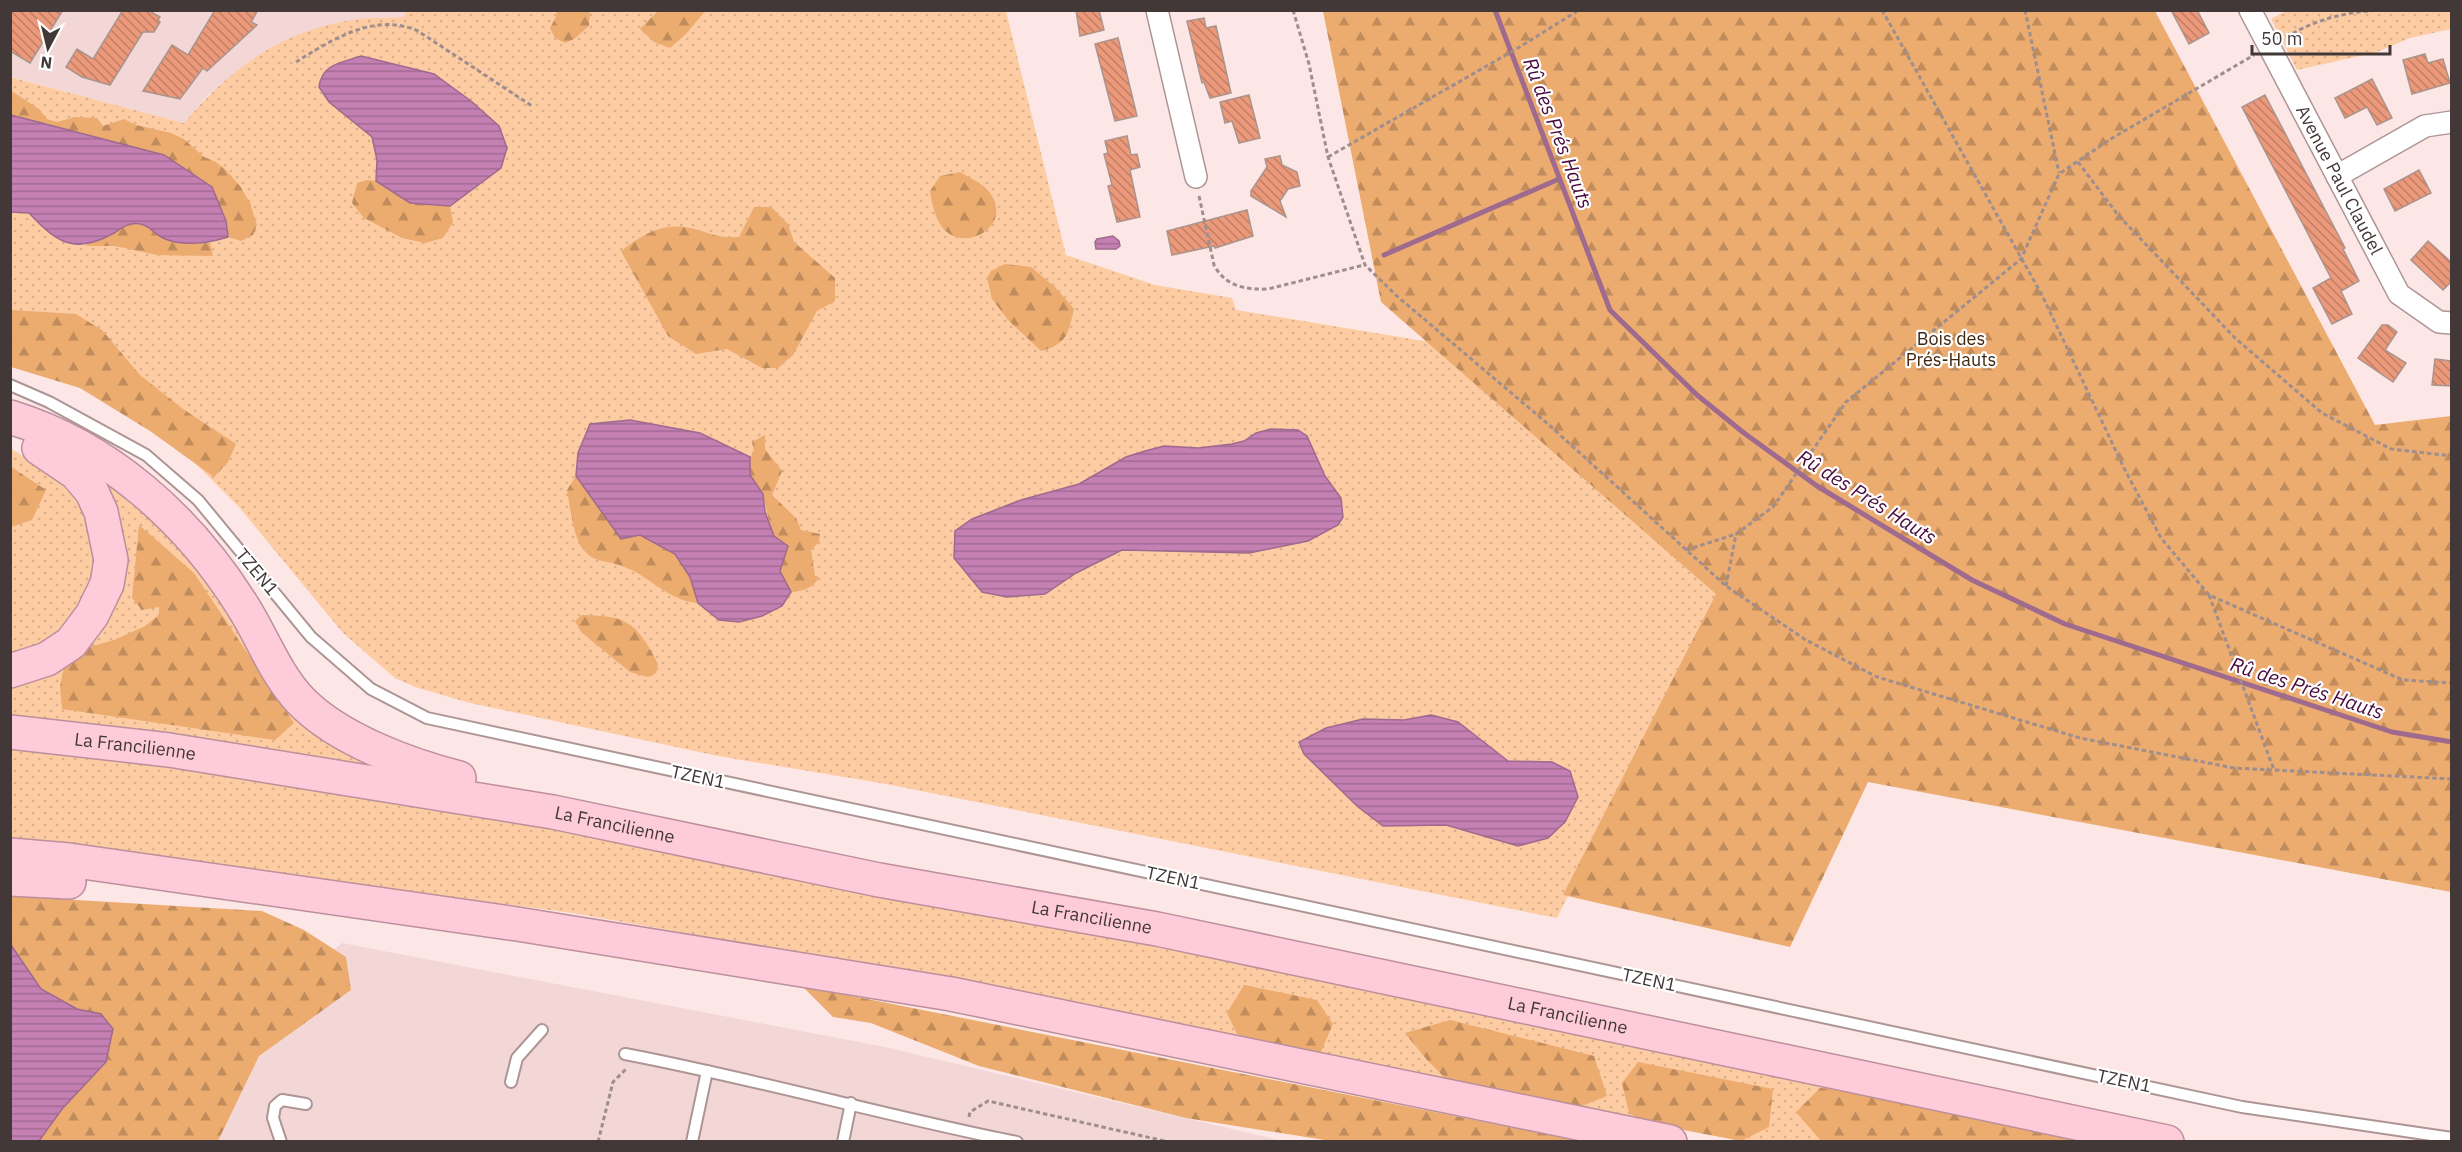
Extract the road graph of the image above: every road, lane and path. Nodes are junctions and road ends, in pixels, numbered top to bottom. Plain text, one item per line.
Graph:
1 (1157, 10) edge
2 (1293, 10) edge
3 (1579, 10) edge
4 (1882, 10) edge
5 (2025, 10) edge
6 (2250, 10) edge
7 (296, 62) dead end
8 (2195, 89) dead end
9 (532, 106) dead end
10 (2451, 122) edge
11 (1328, 157) junction
12 (2077, 162) junction
13 (2059, 174) junction
14 (2337, 176) junction
15 (1196, 177) joint
16 (2021, 259) junction
17 (1365, 265) junction
18 (2451, 323) edge
19 (10, 385) edge
20 (10, 417) edge
21 (10, 435) edge
22 (2451, 456) edge
23 (1736, 534) junction
24 (1686, 550) junction
25 (1726, 586) junction
26 (2209, 595) junction
27 (10, 671) edge
28 (2451, 683) edge
29 (10, 732) edge
30 (2274, 770) junction
31 (2451, 779) edge
32 (553, 812) junction
33 (10, 855) edge
34 (10, 879) edge
35 (282, 890) junction
36 (542, 1030) dead end
37 (625, 1054) dead end
38 (639, 1056) junction
39 (706, 1071) junction
40 (511, 1082) dead end
41 (851, 1103) junction
42 (306, 1104) dead end
43 (966, 1132) junction
44 (2451, 1138) edge
45 (281, 1142) edge
46 (598, 1142) edge
47 (692, 1142) edge
48 (843, 1142) edge
49 (1017, 1142) edge
50 (1169, 1142) edge
51 (1670, 1142) edge
52 (2167, 1142) edge

1 - 15 street
2 - 11 path
3 - 11 path
4 - 16 path
5 - 13 path
6 - 14 street, Avenue Paul Claudel
7 - 9 path
8 - 12 path
10 - 14 street
11 - 17 path
12 - 13 path
12 - 22 path
13 - 16 path
14 - 18 street, Avenue Paul Claudel
15 - 17 path
16 - 23 path
16 - 26 path
17 - 24 path
19 - 44 lane, TZEN1
20 - 32 highway
21 - 27 highway
23 - 24 path
23 - 25 path
24 - 25 path
25 - 30 path
26 - 28 path
26 - 30 path
29 - 32 highway, La Francilienne
30 - 31 path
32 - 52 highway, La Francilienne
33 - 35 highway
34 - 35 highway
35 - 51 highway
36 - 40 lane
37 - 38 lane
38 - 39 lane
38 - 46 path
39 - 41 lane
39 - 47 lane
41 - 43 lane
41 - 48 lane
42 - 45 lane
43 - 49 lane
43 - 50 path

